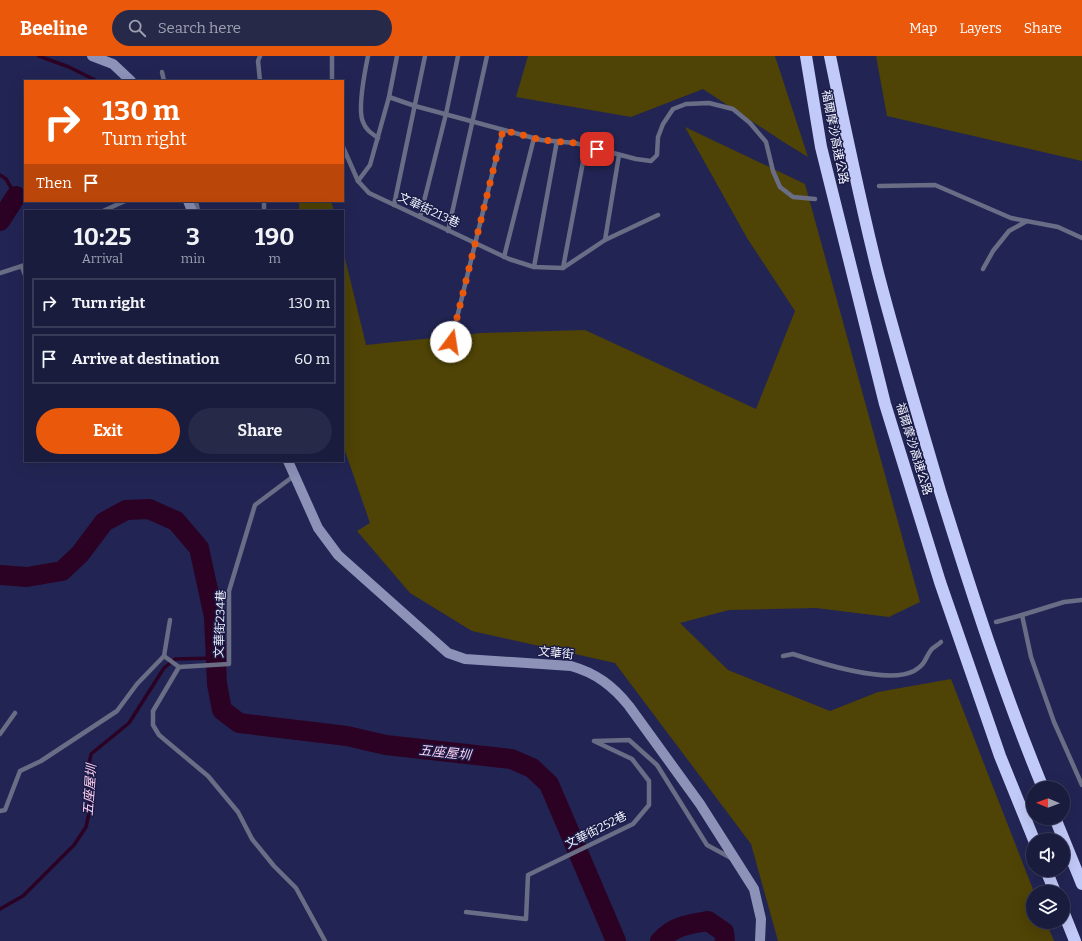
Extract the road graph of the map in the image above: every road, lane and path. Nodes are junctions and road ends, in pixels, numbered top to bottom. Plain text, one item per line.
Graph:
1 (332, 56) edge
2 (368, 56) edge
3 (397, 56) edge
4 (425, 56) edge
5 (458, 56) edge
6 (487, 56) edge
7 (806, 56) edge
8 (830, 56) edge
9 (98, 57) edge
10 (259, 58) edge
11 (162, 72) dead end
12 (130, 80) edge
13 (164, 80) edge
14 (260, 80) edge
15 (332, 80) edge
16 (389, 97) junction
17 (415, 106) junction
18 (446, 114) junction
19 (472, 122) junction
20 (503, 130) junction
21 (378, 138) junction
22 (534, 138) junction
23 (557, 141) junction
24 (586, 146) junction
25 (344, 150) edge
26 (619, 155) junction
27 (358, 181) junction
28 (879, 186) dead end
29 (815, 199) dead end
30 (123, 202) edge
31 (394, 205) junction
32 (106, 210) edge
33 (658, 215) dead end
34 (420, 217) junction
35 (1027, 221) junction
36 (448, 230) junction
37 (1082, 238) edge
38 (605, 240) junction
39 (476, 243) junction
40 (504, 257) junction
41 (24, 266) edge
42 (534, 267) junction
43 (563, 268) junction
44 (983, 269) dead end
45 (0, 273) edge
46 (451, 342) dead end
47 (288, 462) edge
48 (295, 476) junction
49 (1082, 600) edge
50 (1022, 615) junction
51 (170, 620) dead end
52 (996, 622) dead end
53 (941, 642) dead end
54 (783, 656) dead end
55 (165, 657) junction
56 (179, 667) junction
57 (15, 714) dead end
58 (0, 734) edge
59 (1040, 781) edge
60 (1082, 785) edge
61 (0, 811) edge
62 (1058, 825) edge
63 (1031, 833) edge
64 (736, 861) junction
65 (1082, 884) edge
66 (466, 912) dead end
67 (1070, 928) edge
68 (326, 941) edge
69 (760, 941) edge
70 (1075, 941) edge

1 - 15 lane
2 - 21 lane
3 - 16 lane
4 - 17 lane
5 - 18 lane
6 - 19 lane
7 - 63 highway, 福爾摩沙高速公路
8 - 59 highway, 福爾摩沙高速公路
9 - 12 street
10 - 14 lane
11 - 13 lane
16 - 17 lane
16 - 21 lane
17 - 18 lane
17 - 31 lane
18 - 19 lane
18 - 34 lane
19 - 20 lane
19 - 36 lane
20 - 22 lane
20 - 39 lane
21 - 27 lane
22 - 23 lane
22 - 40 lane
23 - 24 lane
23 - 42 lane
24 - 26 lane
24 - 43 lane
25 - 27 lane, 文華街213巷
26 - 29 lane
26 - 38 lane
27 - 31 lane, 文華街213巷
28 - 35 lane
30 - 32 lane
31 - 34 lane, 文華街213巷
33 - 38 lane
34 - 36 lane, 文華街213巷
35 - 37 lane
35 - 44 lane
36 - 39 lane, 文華街213巷
38 - 43 lane
39 - 40 lane, 文華街213巷
39 - 46 lane
40 - 42 lane, 文華街213巷
41 - 45 lane
42 - 43 lane, 文華街213巷
47 - 48 street, 文華街
48 - 56 lane, 文華街234巷
48 - 64 street, 文華街
49 - 50 lane
50 - 52 lane
50 - 60 lane
51 - 55 lane
53 - 54 lane
55 - 56 lane
55 - 61 lane
56 - 68 lane
57 - 58 lane
62 - 65 highway
64 - 66 lane, 文華街252巷
64 - 69 street, 文華街
67 - 70 highway

